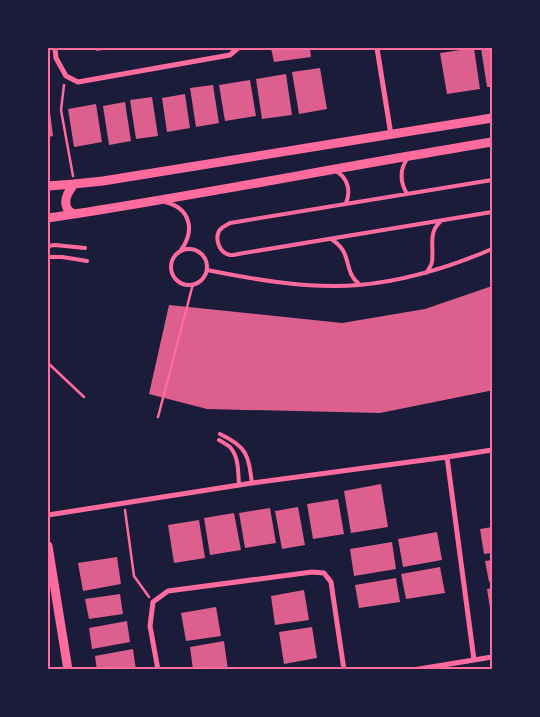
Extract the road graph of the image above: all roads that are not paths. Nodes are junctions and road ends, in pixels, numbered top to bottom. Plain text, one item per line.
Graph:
1 (55, 48) edge
2 (238, 48) edge
3 (378, 48) edge
4 (492, 118) edge
5 (391, 135) junction
6 (492, 142) edge
7 (409, 156) junction
8 (333, 170) junction
9 (492, 180) edge
10 (74, 184) junction
11 (48, 186) edge
12 (408, 194) junction
13 (158, 200) junction
14 (346, 204) junction
15 (492, 212) edge
16 (73, 214) junction
17 (48, 218) edge
18 (441, 221) junction
19 (331, 240) junction
20 (48, 246) edge
21 (85, 248) dead end
22 (492, 250) edge
23 (180, 252) junction
24 (48, 257) edge
25 (87, 261) dead end
26 (207, 270) junction
27 (426, 273) junction
28 (359, 285) junction
29 (220, 434) dead end
30 (219, 440) dead end
31 (492, 450) edge
32 (447, 458) junction
33 (252, 483) junction
34 (239, 485) junction
35 (48, 515) edge
36 (48, 546) edge
37 (492, 657) edge
38 (474, 660) junction
39 (68, 670) edge
40 (158, 670) edge
41 (344, 670) edge
42 (413, 670) edge

1 - 2 street
3 - 5 street
4 - 5 street
5 - 10 street
6 - 7 street
7 - 8 street
7 - 12 lane
8 - 13 street
8 - 14 lane
9 - 12 lane
10 - 11 street
10 - 16 street
12 - 14 lane
13 - 16 street
13 - 23 lane
14 - 19 lane
15 - 18 lane
16 - 17 street
18 - 19 lane
18 - 27 lane
19 - 28 lane
20 - 21 lane
22 - 27 lane
23 - 26 lane
23 - 26 lane
24 - 25 lane
26 - 28 lane
27 - 28 lane
29 - 33 lane
30 - 34 lane
31 - 32 street
32 - 33 street
32 - 38 street
33 - 34 street
34 - 35 street
36 - 39 street
37 - 38 street
38 - 42 street
40 - 41 street

